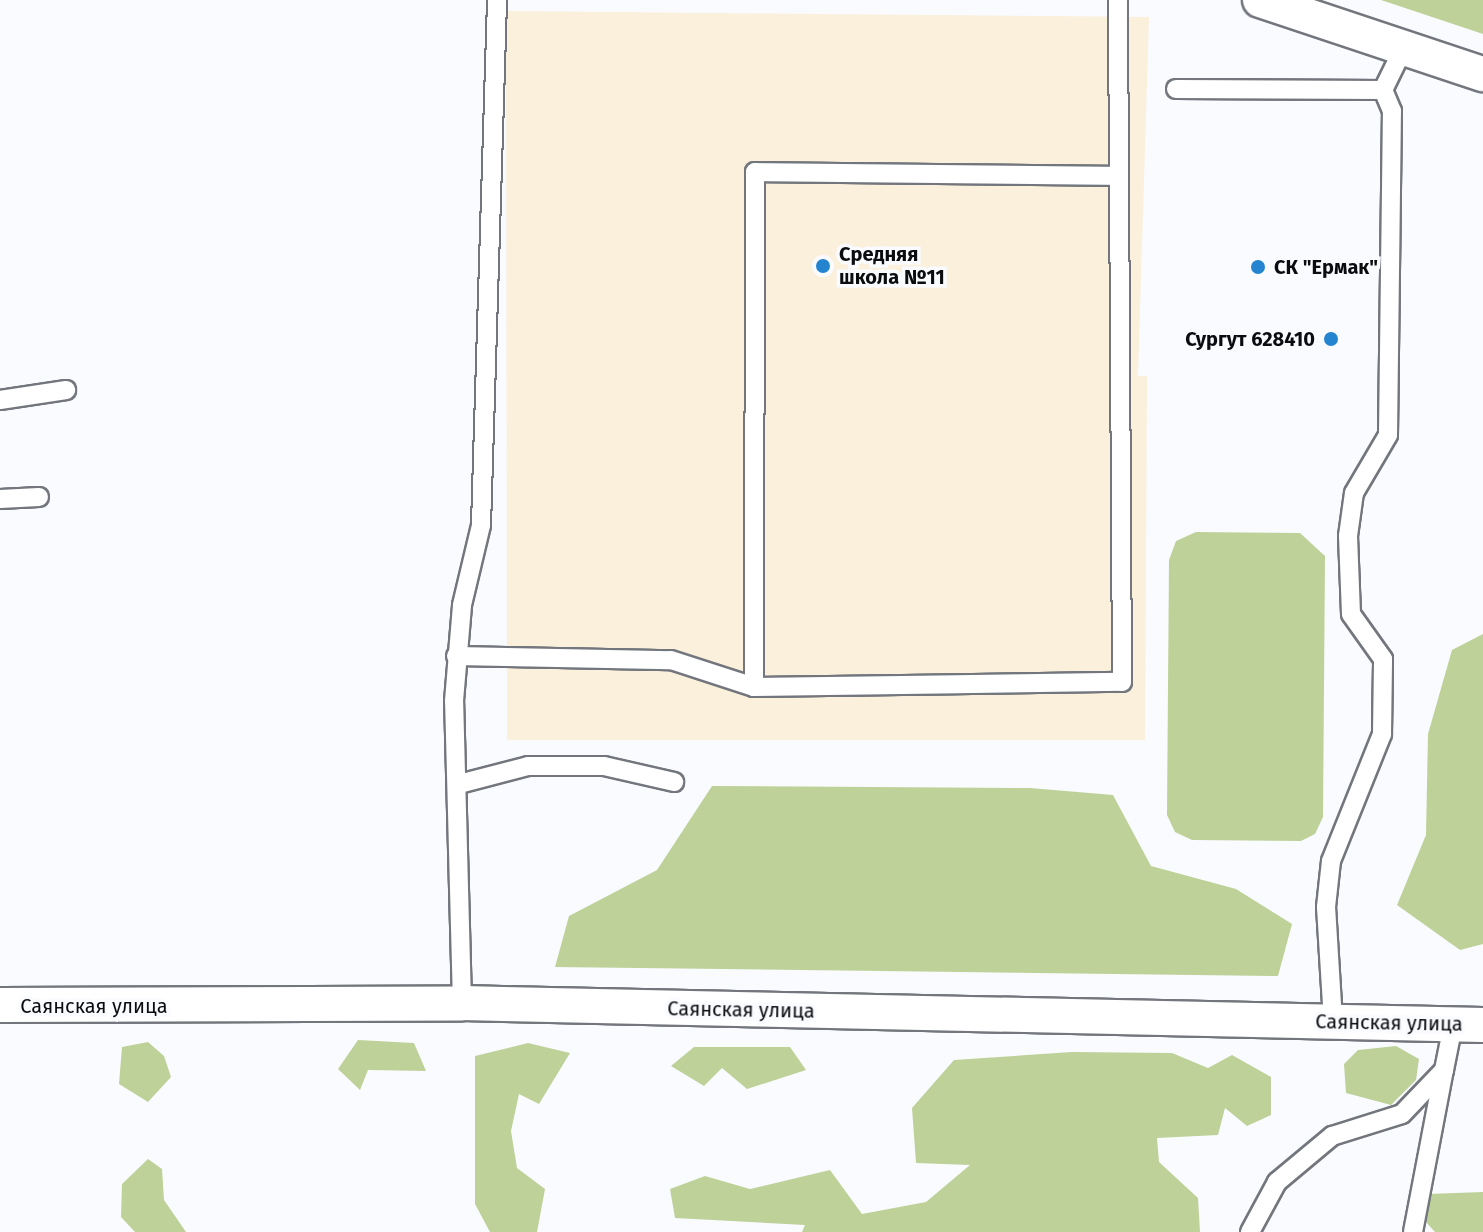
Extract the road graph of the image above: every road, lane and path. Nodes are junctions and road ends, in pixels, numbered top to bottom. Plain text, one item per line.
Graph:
1 (497, 0) edge
2 (1118, 0) edge
3 (1264, 0) edge
4 (1405, 45) junction
5 (1483, 74) edge
6 (1176, 89) dead end
7 (1383, 90) junction
8 (1119, 176) junction
9 (66, 390) dead end
10 (0, 400) edge
11 (39, 497) dead end
12 (0, 499) edge
13 (456, 656) junction
14 (754, 687) junction
15 (674, 782) dead end
16 (459, 784) junction
17 (462, 1003) junction
18 (0, 1005) edge
19 (1333, 1021) junction
20 (1468, 1025) edge
21 (1444, 1070) junction
22 (1250, 1232) edge
23 (1413, 1232) edge

1 - 13 lane
2 - 8 lane
3 - 4 street
4 - 5 street
4 - 7 lane
6 - 7 lane
7 - 19 lane
8 - 14 lane
8 - 14 lane
9 - 10 lane
11 - 12 lane
13 - 14 lane
13 - 16 lane
15 - 16 lane
16 - 17 lane
17 - 18 street, Саянская улица
17 - 19 street, Саянская улица
19 - 20 street, Саянская улица
20 - 21 lane
21 - 22 lane
21 - 23 lane

